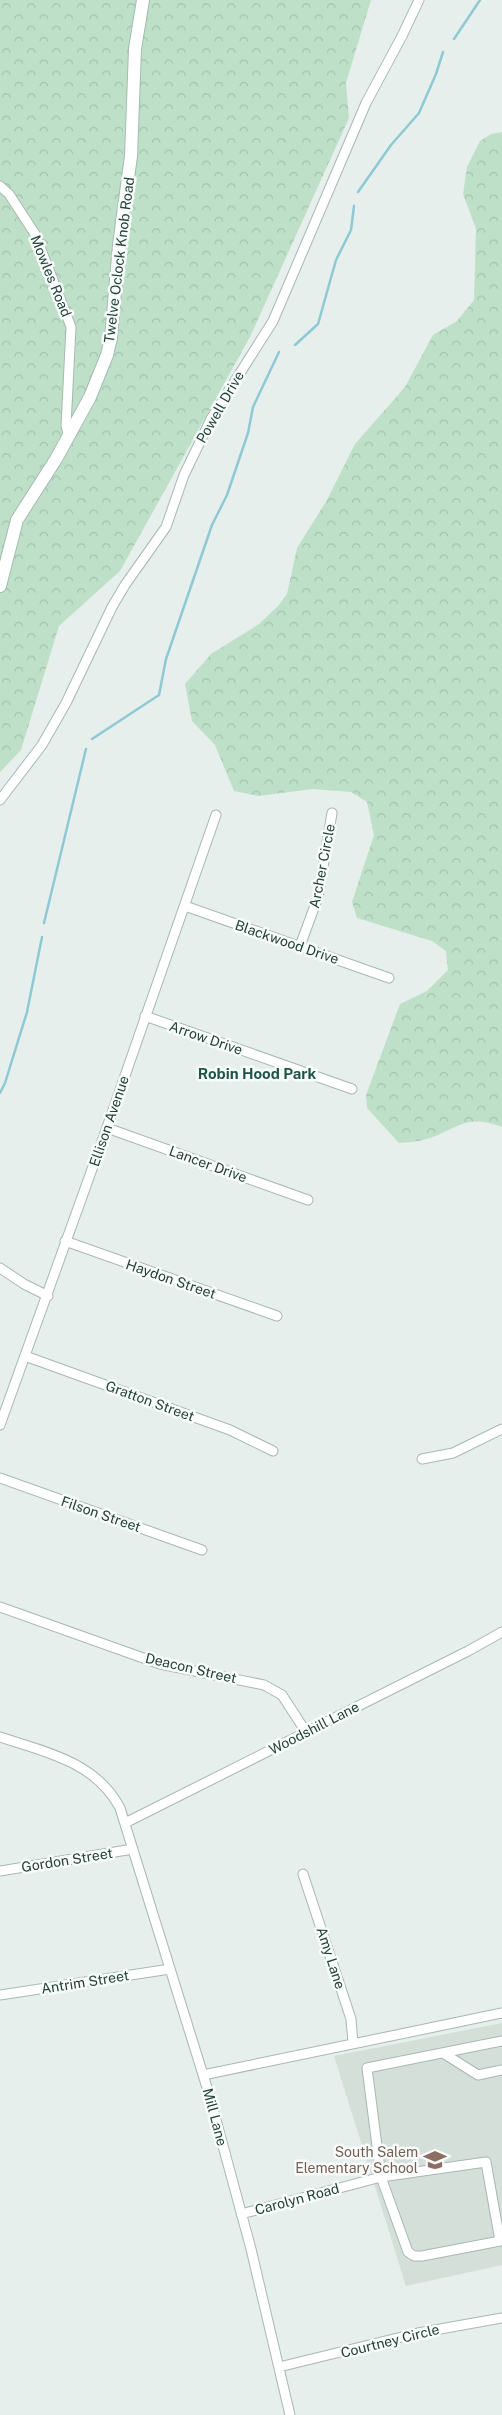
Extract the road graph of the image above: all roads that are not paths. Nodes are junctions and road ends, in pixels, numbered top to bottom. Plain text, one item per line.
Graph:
1 (143, 0) edge
2 (418, 0) edge
3 (0, 186) edge
4 (68, 436) junction
5 (0, 586) edge
6 (0, 800) edge
7 (332, 813) dead end
8 (216, 815) dead end
9 (185, 906) junction
10 (300, 946) junction
11 (390, 978) dead end
12 (145, 1016) junction
13 (352, 1089) dead end
14 (107, 1128) junction
15 (308, 1200) dead end
16 (65, 1242) junction
17 (0, 1268) edge
18 (48, 1296) junction
19 (277, 1316) dead end
20 (25, 1356) junction
21 (0, 1425) edge
22 (502, 1429) edge
23 (273, 1452) dead end
24 (422, 1459) dead end
25 (0, 1478) edge
26 (202, 1550) dead end
27 (0, 1608) edge
28 (502, 1632) edge
29 (306, 1732) junction
30 (0, 1736) edge
31 (125, 1823) junction
32 (133, 1849) junction
33 (0, 1871) edge
34 (303, 1874) dead end
35 (170, 1969) junction
36 (0, 1995) edge
37 (502, 2013) edge
38 (502, 2040) edge
39 (353, 2043) junction
40 (443, 2053) junction
41 (502, 2070) edge
42 (203, 2075) junction
43 (381, 2177) junction
44 (241, 2214) junction
45 (502, 2318) edge
46 (279, 2367) junction
47 (290, 2415) edge

1 - 4 street, Twelve Oclock Knob Road
2 - 6 street, Powell Drive
3 - 4 street, Mowles Road
4 - 5 street, Twelve Oclock Knob Road
7 - 10 street, Archer Circle
8 - 9 street, Ellison Avenue
9 - 10 street, Blackwood Drive
9 - 12 street, Ellison Avenue
10 - 11 street, Blackwood Drive
12 - 13 street, Arrow Drive
12 - 14 street, Ellison Avenue
14 - 15 street, Lancer Drive
14 - 16 street, Ellison Avenue
16 - 18 street, Ellison Avenue
16 - 19 street, Haydon Street
17 - 18 street
18 - 20 street, Ellison Avenue
20 - 21 street, Ellison Avenue
20 - 23 street, Gratton Street
22 - 24 street
25 - 26 street, Filson Street
27 - 29 street, Deacon Street
28 - 29 street, Woodshill Lane
29 - 31 street, Woodshill Lane
30 - 31 street, Mill Lane
31 - 32 street, Mill Lane
32 - 33 street, Gordon Street
32 - 35 street, Mill Lane
34 - 39 street, Amy Lane
35 - 36 street, Antrim Street
35 - 42 street, Mill Lane
37 - 39 street
38 - 40 street
39 - 42 street
40 - 41 street
40 - 43 street
42 - 44 street, Mill Lane
43 - 43 street, Carolyn Road
43 - 44 street, Carolyn Road
44 - 46 street, Mill Lane
45 - 46 street, Courtney Circle
46 - 47 street, Mill Lane

